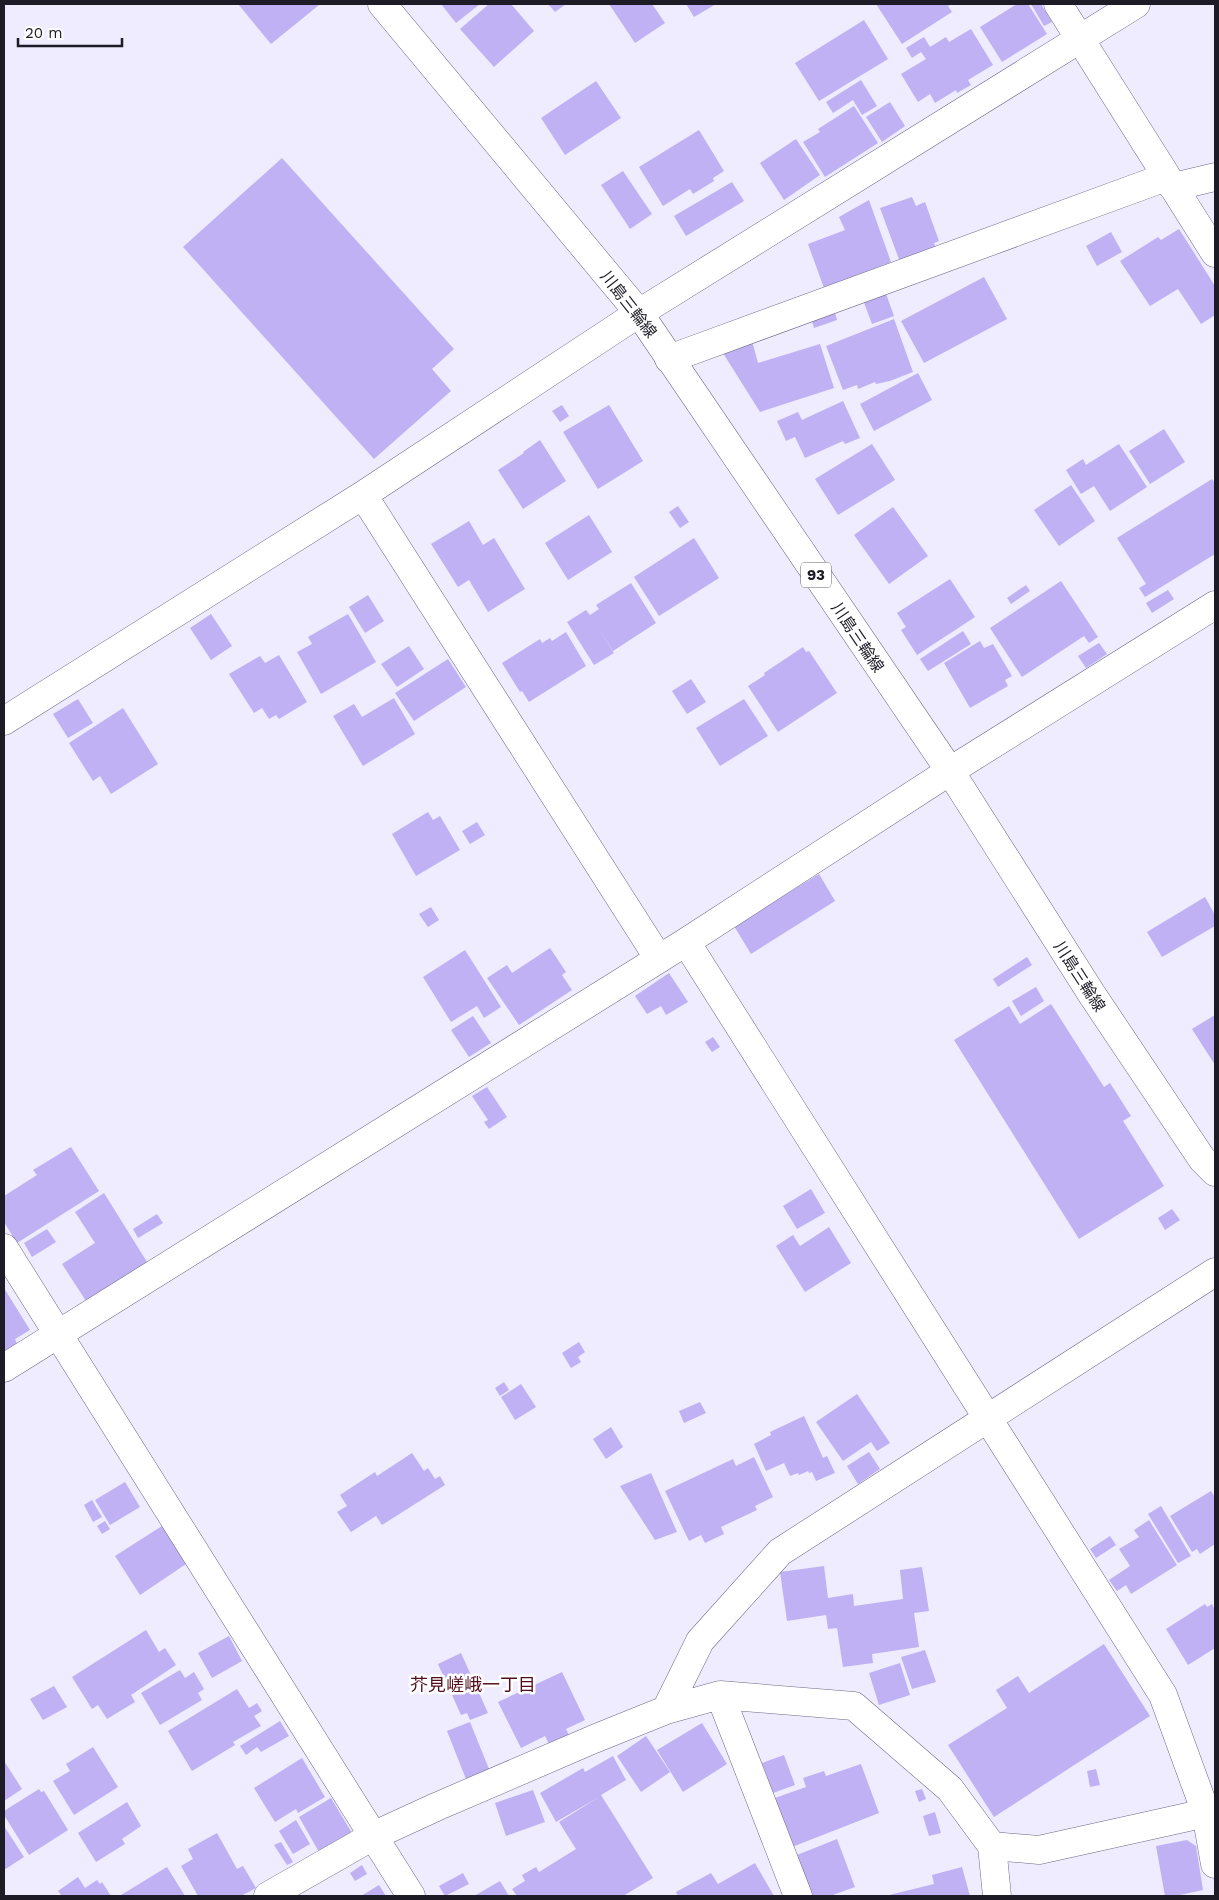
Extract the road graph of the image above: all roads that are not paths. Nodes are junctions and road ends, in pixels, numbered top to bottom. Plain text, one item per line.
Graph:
1 (382, 4) edge
2 (1058, 4) edge
3 (1136, 4) edge
4 (1080, 40) junction
5 (1215, 178) edge
6 (1170, 182) junction
7 (1215, 253) edge
8 (639, 313) junction
9 (670, 359) junction
10 (363, 496) junction
11 (1215, 605) edge
12 (4, 721) edge
13 (950, 772) junction
14 (686, 942) junction
15 (659, 959) junction
16 (1215, 1172) edge
17 (4, 1248) edge
18 (1215, 1272) edge
19 (57, 1334) junction
20 (4, 1368) edge
21 (988, 1419) junction
22 (720, 1695) junction
23 (666, 1710) junction
24 (1211, 1813) edge
25 (373, 1836) junction
26 (992, 1846) junction
27 (1215, 1864) edge
28 (268, 1896) edge
29 (411, 1896) edge
30 (798, 1896) edge
31 (997, 1896) edge

1 - 8 street, 川島三輪線 / 93
2 - 4 street
3 - 4 street
4 - 6 street
4 - 8 street
5 - 6 street
6 - 7 street
6 - 9 street
8 - 9 street, 川島三輪線 / 93
8 - 10 street
9 - 13 street, 川島三輪線 / 93
10 - 12 street
10 - 15 street
11 - 13 street
13 - 14 street
13 - 16 street, 川島三輪線 / 93
14 - 15 street
14 - 21 street
15 - 19 street
17 - 19 street
18 - 21 street
19 - 20 street
19 - 25 street
21 - 23 street
21 - 24 street
22 - 23 street
22 - 26 street
22 - 30 street
23 - 25 street
24 - 26 street
24 - 27 street
25 - 28 street
25 - 29 street
26 - 31 street

